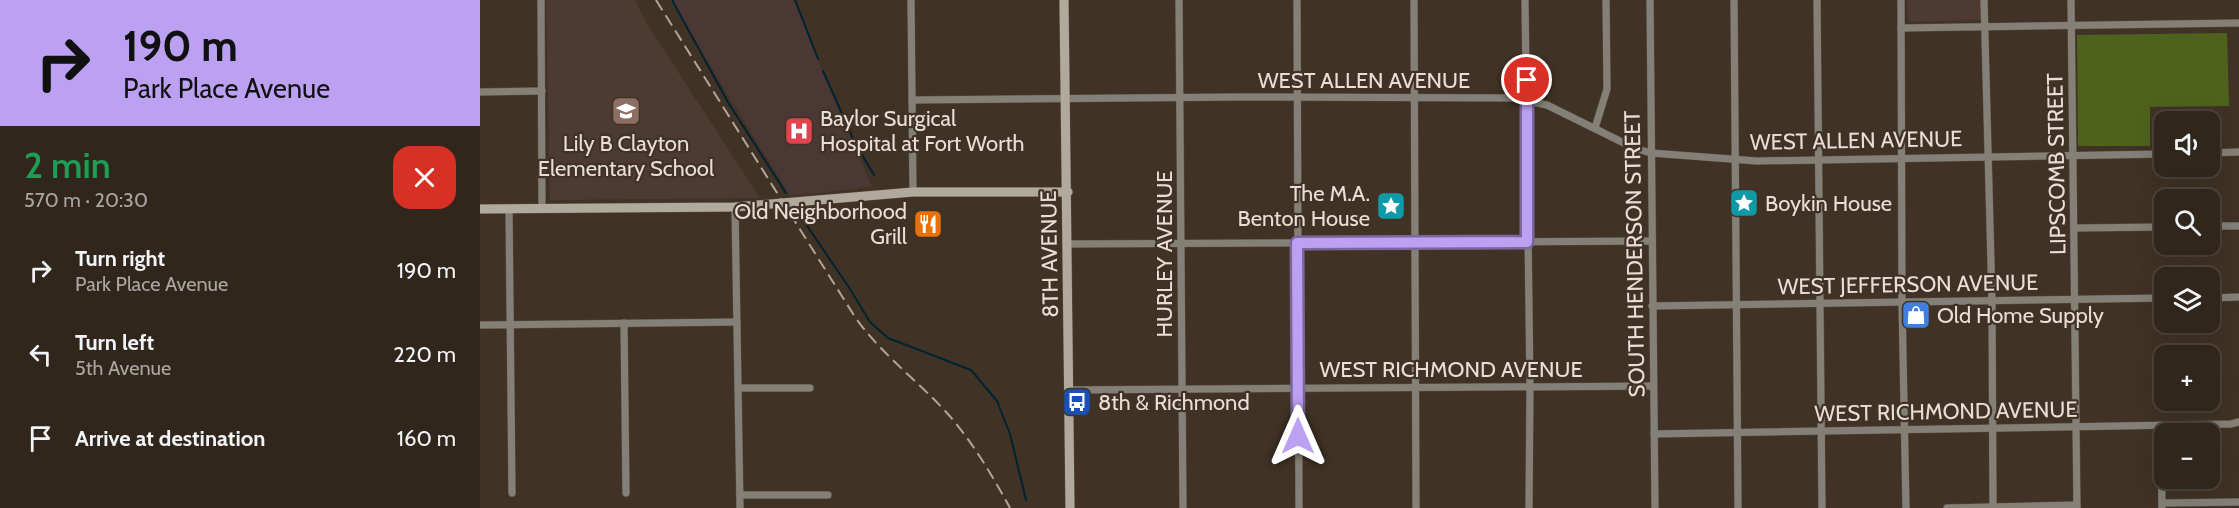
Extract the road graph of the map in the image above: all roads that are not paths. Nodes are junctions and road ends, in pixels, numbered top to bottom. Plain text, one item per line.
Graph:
1 (541, 0) edge
2 (911, 0) edge
3 (1064, 0) edge
4 (1179, 0) edge
5 (1297, 0) edge
6 (1414, 0) edge
7 (1526, 0) edge
8 (1606, 0) edge
9 (1650, 0) edge
10 (1734, 0) edge
11 (1817, 0) edge
12 (1900, 0) edge
13 (1984, 0) edge
14 (2072, 0) edge
15 (2239, 23) edge
16 (2072, 26) junction
17 (1984, 27) junction
18 (1901, 28) junction
19 (542, 91) junction
20 (480, 92) edge
21 (1296, 97) junction
22 (1414, 97) junction
23 (1067, 98) junction
24 (1180, 98) junction
25 (912, 100) junction
26 (1527, 100) junction
27 (1595, 128) junction
28 (2239, 152) edge
29 (1651, 153) junction
30 (2220, 153) edge
31 (2154, 154) edge
32 (2074, 155) junction
33 (1989, 157) junction
34 (1902, 158) junction
35 (1736, 160) junction
36 (1820, 160) junction
37 (913, 192) junction
38 (1068, 192) junction
39 (740, 206) junction
40 (509, 209) junction
41 (542, 209) junction
42 (480, 210) edge
43 (2220, 226) edge
44 (2239, 226) edge
45 (2154, 227) edge
46 (2076, 228) junction
47 (1652, 241) junction
48 (1414, 242) junction
49 (1527, 242) junction
50 (1297, 243) junction
51 (1068, 244) junction
52 (1182, 244) junction
53 (2239, 297) edge
54 (2154, 298) edge
55 (2220, 298) edge
56 (2076, 299) junction
57 (1992, 301) junction
58 (1902, 302) junction
59 (1821, 303) junction
60 (1737, 305) junction
61 (1652, 306) junction
62 (737, 322) junction
63 (624, 323) junction
64 (510, 324) junction
65 (480, 325) edge
66 (1653, 386) junction
67 (1530, 387) junction
68 (738, 388) junction
69 (810, 388) dead end
70 (1298, 388) junction
71 (1415, 388) junction
72 (1183, 389) junction
73 (1070, 390) junction
74 (2239, 422) edge
75 (2220, 424) edge
76 (2076, 426) junction
77 (2154, 426) edge
78 (1992, 428) junction
79 (1905, 430) junction
80 (1821, 431) junction
81 (1738, 432) junction
82 (1654, 434) junction
83 (2162, 489) edge
84 (512, 493) dead end
85 (626, 493) dead end
86 (740, 495) junction
87 (828, 495) dead end
88 (2239, 502) edge
89 (2162, 506) edge
90 (2077, 507) edge
91 (740, 508) edge
92 (1070, 508) edge
93 (1183, 508) edge
94 (1299, 508) edge
95 (1416, 508) edge
96 (1529, 508) edge
97 (1654, 508) edge
98 (1738, 508) edge
99 (1822, 508) edge
100 (1906, 508) edge
101 (1947, 508) edge
102 (1993, 508) edge

1 - 19 street
2 - 25 street
3 - 23 street, 8TH AVENUE
4 - 24 street, HURLEY AVENUE
5 - 21 street
6 - 22 street
7 - 26 street
8 - 27 street
9 - 29 street, SOUTH HENDERSON STREET
10 - 35 street
11 - 36 street
12 - 18 street
13 - 17 street
14 - 16 street, LIPSCOMB STREET
15 - 16 street
16 - 17 street
16 - 32 street, LIPSCOMB STREET
17 - 18 street
17 - 33 street
18 - 34 street
19 - 20 street
19 - 41 street
21 - 22 street, WEST ALLEN AVENUE
21 - 24 street, WEST ALLEN AVENUE
21 - 50 street
22 - 26 street, WEST ALLEN AVENUE
22 - 48 street
23 - 24 street, WEST ALLEN AVENUE
23 - 25 street, WEST ALLEN AVENUE
23 - 38 street, 8TH AVENUE
24 - 52 street, HURLEY AVENUE
25 - 37 street
26 - 27 street, WEST ALLEN AVENUE
26 - 49 street
27 - 29 street, WEST ALLEN AVENUE
28 - 30 street
29 - 35 street, WEST ALLEN AVENUE
29 - 47 street, SOUTH HENDERSON STREET
31 - 32 street, WEST ALLEN AVENUE
32 - 33 street, WEST ALLEN AVENUE
32 - 46 street, LIPSCOMB STREET
33 - 34 street, WEST ALLEN AVENUE
33 - 57 street
34 - 36 street, WEST ALLEN AVENUE
34 - 58 street
35 - 36 street, WEST ALLEN AVENUE
35 - 60 street
36 - 59 street
37 - 38 street
37 - 39 street
38 - 51 street, 8TH AVENUE
39 - 41 street
39 - 62 street
40 - 41 street
40 - 42 street
40 - 64 street
43 - 44 street
45 - 46 street
46 - 56 street, LIPSCOMB STREET
47 - 49 street
47 - 61 street, SOUTH HENDERSON STREET
48 - 49 street
48 - 50 street
48 - 71 street
49 - 67 street
50 - 52 street
50 - 70 street
51 - 52 street
51 - 73 street, 8TH AVENUE
52 - 72 street, HURLEY AVENUE
53 - 55 street
54 - 56 street, WEST JEFFERSON AVENUE
56 - 57 street, WEST JEFFERSON AVENUE
56 - 76 street, LIPSCOMB STREET
57 - 58 street, WEST JEFFERSON AVENUE
57 - 78 street
58 - 59 street, WEST JEFFERSON AVENUE
58 - 79 street
59 - 60 street, WEST JEFFERSON AVENUE
59 - 80 street
60 - 61 street, WEST JEFFERSON AVENUE
60 - 81 street
61 - 66 street, SOUTH HENDERSON STREET
62 - 63 street
62 - 68 street
63 - 64 street
63 - 85 street
64 - 65 street
64 - 84 street
66 - 67 street, WEST RICHMOND AVENUE
66 - 82 street, SOUTH HENDERSON STREET
67 - 71 street, WEST RICHMOND AVENUE
67 - 96 street
68 - 69 street
68 - 86 street
70 - 71 street, WEST RICHMOND AVENUE
70 - 72 street, WEST RICHMOND AVENUE
70 - 94 street
71 - 95 street
72 - 73 street, WEST RICHMOND AVENUE
72 - 93 street, HURLEY AVENUE
73 - 92 street, 8TH AVENUE
74 - 75 street, WEST RICHMOND AVENUE
76 - 77 street, WEST RICHMOND AVENUE
76 - 78 street, WEST RICHMOND AVENUE
76 - 90 street, LIPSCOMB STREET
78 - 79 street, WEST RICHMOND AVENUE
78 - 102 street
79 - 80 street, WEST RICHMOND AVENUE
79 - 100 street
80 - 81 street, WEST RICHMOND AVENUE
80 - 99 street
81 - 82 street, WEST RICHMOND AVENUE
81 - 98 street
82 - 97 street, SOUTH HENDERSON STREET
83 - 89 street
86 - 87 street
86 - 91 street
88 - 89 street
90 - 102 street
101 - 102 street

